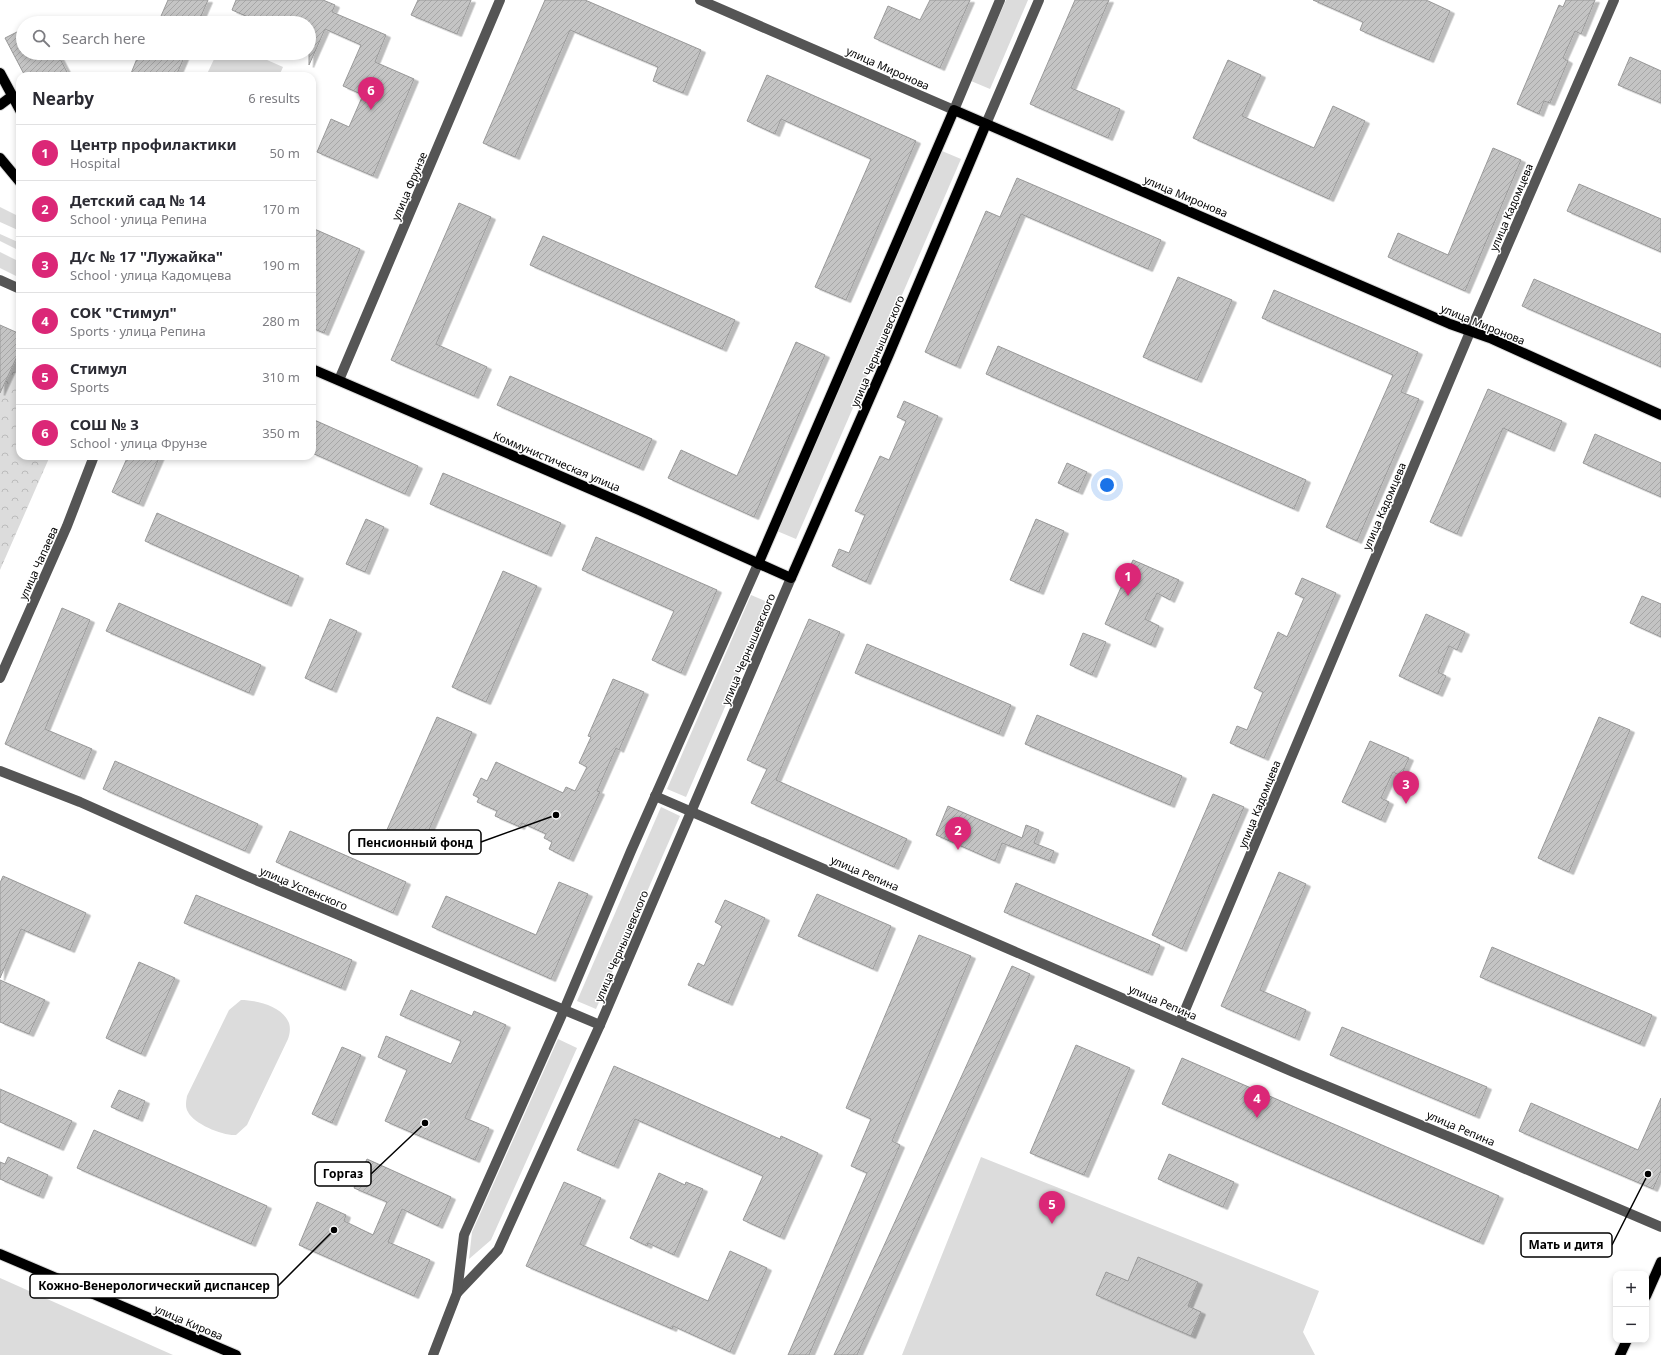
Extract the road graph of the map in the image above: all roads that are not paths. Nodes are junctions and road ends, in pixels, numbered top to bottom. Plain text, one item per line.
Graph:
1 (500, 0) edge
2 (700, 0) edge
3 (1000, 0) edge
4 (1039, 0) edge
5 (1614, 0) edge
6 (0, 73) edge
7 (12, 96) junction
8 (16, 103) edge
9 (0, 105) edge
10 (954, 110) junction
11 (986, 124) junction
12 (0, 158) edge
13 (16, 177) edge
14 (0, 280) edge
15 (16, 287) edge
16 (1470, 332) junction
17 (316, 371) edge
18 (339, 380) junction
19 (1661, 415) edge
20 (92, 460) edge
21 (758, 564) junction
22 (791, 578) junction
23 (0, 678) edge
24 (0, 771) edge
25 (655, 796) junction
26 (692, 812) junction
27 (564, 1010) junction
28 (1180, 1022) junction
29 (600, 1025) junction
30 (1661, 1227) edge
31 (0, 1254) edge
32 (1661, 1262) edge
33 (1649, 1289) edge
34 (457, 1294) junction
35 (1626, 1343) edge
36 (236, 1355) edge
37 (433, 1355) edge
38 (1620, 1355) edge

1 - 18 street, улица Фрунзе
2 - 10 street, улица Миронова
3 - 10 street, улица Чернышевского
4 - 11 street, улица Чернышевского
5 - 16 street, улица Кадомцева
6 - 7 main road
7 - 8 main road
7 - 9 main road
10 - 11 main road, улица Миронова
10 - 21 main road, улица Чернышевского
11 - 16 main road, улица Миронова
11 - 22 main road, улица Чернышевского
12 - 13 main road
14 - 15 street
16 - 19 main road, улица Миронова
16 - 28 street, улица Кадомцева
17 - 18 main road, Коммунистическая улица
18 - 21 main road, Коммунистическая улица
20 - 23 street, улица Чапаева
21 - 22 main road, Коммунистическая улица
21 - 25 street, улица Чернышевского
22 - 26 street, улица Чернышевского
24 - 27 street, улица Успенского
25 - 26 street, улица Репина
25 - 27 street, улица Чернышевского
26 - 28 street, улица Репина
26 - 29 street, улица Чернышевского
27 - 29 street, улица Успенского
27 - 34 street, улица Чернышевского
28 - 30 street, улица Репина
29 - 34 street, улица Чернышевского
31 - 36 main road, улица Кирова
32 - 33 main road
34 - 37 street, улица Чернышевского
35 - 38 main road

